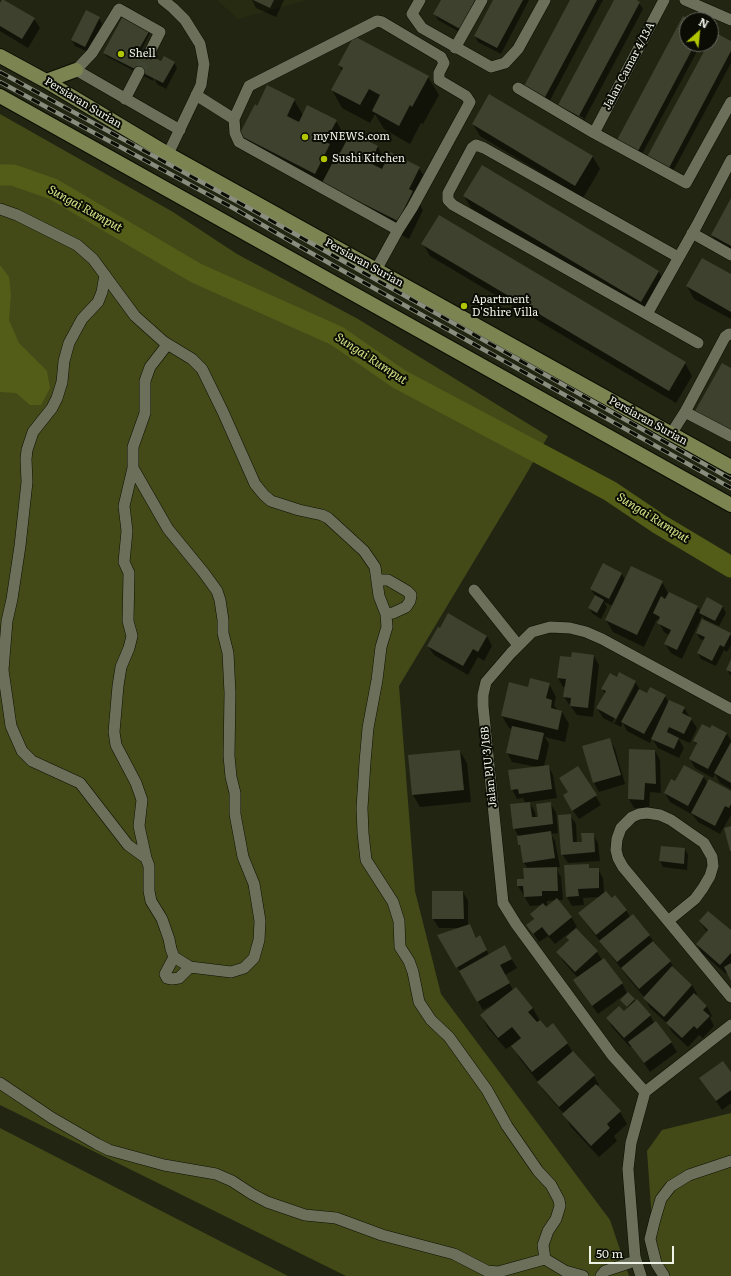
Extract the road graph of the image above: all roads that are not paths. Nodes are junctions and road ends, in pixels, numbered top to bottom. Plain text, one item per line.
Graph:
1 (163, 0) edge
2 (420, 0) edge
3 (482, 0) edge
4 (545, 0) edge
5 (664, 0) edge
6 (684, 0) edge
7 (731, 20) edge
8 (455, 48) junction
9 (149, 54) tunnel mouth
10 (0, 56) edge
11 (76, 70) junction
12 (139, 72) tunnel mouth
13 (46, 81) junction
14 (518, 88) dead end
15 (196, 95) junction
16 (0, 96) edge
17 (125, 98) junction
18 (731, 102) edge
19 (234, 119) junction
20 (180, 130) junction
21 (594, 133) junction
22 (168, 154) junction
23 (731, 160) edge
24 (727, 178) edge
25 (0, 209) edge
26 (398, 230) junction
27 (692, 233) junction
28 (731, 255) edge
29 (678, 257) junction
30 (376, 270) junction
31 (105, 275) junction
32 (647, 314) junction
33 (731, 334) edge
34 (698, 343) dead end
35 (167, 345) junction
36 (685, 412) junction
37 (671, 434) junction
38 (731, 436) edge
39 (730, 466) edge
40 (133, 468) junction
41 (685, 480) junction
42 (731, 505) edge
43 (731, 511) edge
44 (377, 580) junction
45 (474, 590) dead end
46 (386, 614) junction
47 (518, 645) junction
48 (731, 709) edge
49 (146, 858) junction
50 (668, 921) junction
51 (174, 957) junction
52 (190, 967) junction
53 (731, 997) edge
54 (731, 1025) edge
55 (0, 1083) edge
56 (644, 1092) junction
57 (731, 1161) edge
58 (654, 1255) junction
59 (545, 1259) junction
60 (643, 1259) dead end
61 (629, 1263) dead end
62 (583, 1276) edge
63 (601, 1276) edge
64 (641, 1276) edge
65 (664, 1276) edge

1 - 15 street
2 - 8 street
3 - 8 street
4 - 8 street
5 - 21 street, Jalan Camar 4/13A
6 - 7 street
9 - 11 street
10 - 13 main road, Persiaran Surian
11 - 13 main road
11 - 17 street
12 - 17 street
13 - 22 main road, Persiaran Surian
14 - 21 street
15 - 19 street
15 - 20 street
16 - 41 main road
17 - 20 street
18 - 21 street
19 - 26 street
19 - 26 street
20 - 22 street
22 - 30 main road, Persiaran Surian
23 - 24 street
24 - 27 street
25 - 31 street
26 - 30 street
27 - 28 street
27 - 29 street
29 - 32 street
29 - 32 street
30 - 37 main road, Persiaran Surian
31 - 35 street
31 - 49 street
32 - 34 street
33 - 36 street
35 - 40 street
35 - 44 street
36 - 37 street
36 - 38 street
37 - 39 main road, Persiaran Surian
40 - 49 street
40 - 52 street
41 - 42 main road
41 - 43 main road
44 - 46 street
44 - 46 street
45 - 47 street
46 - 59 street
47 - 48 street, Jalan PJU 3/16B
47 - 56 street, Jalan PJU 3/16B
49 - 51 street
50 - 50 street
50 - 53 street
51 - 52 street
51 - 52 street
54 - 56 street
55 - 59 street
56 - 64 street
57 - 58 street
58 - 60 street
58 - 65 street
59 - 62 street
61 - 63 street

